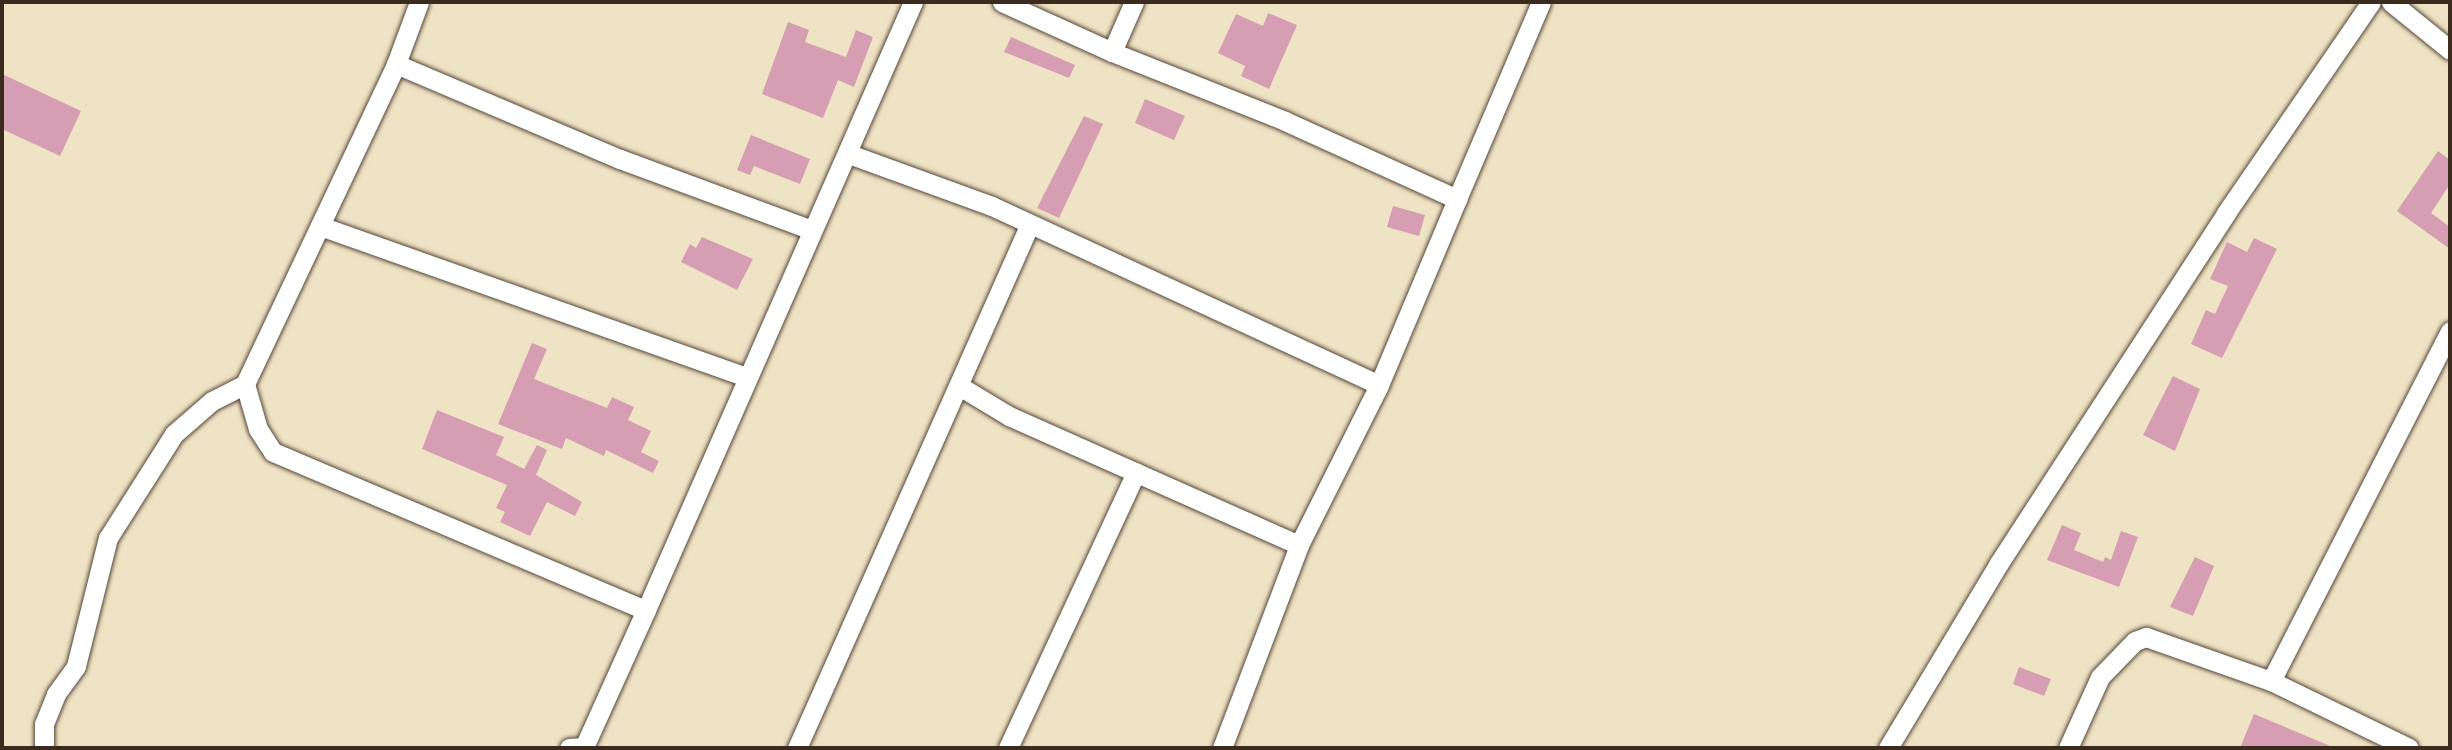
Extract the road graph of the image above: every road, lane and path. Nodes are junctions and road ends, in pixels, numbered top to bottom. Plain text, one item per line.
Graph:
1 (419, 2) edge
2 (913, 2) edge
3 (1002, 2) edge
4 (1134, 2) edge
5 (1541, 2) edge
6 (2371, 2) edge
7 (2391, 2) edge
8 (2450, 50) edge
9 (1112, 52) junction
10 (396, 64) junction
11 (849, 154) junction
12 (1457, 199) junction
13 (320, 226) junction
14 (1029, 226) junction
15 (812, 230) junction
16 (2450, 331) edge
17 (747, 377) junction
18 (245, 384) junction
19 (1379, 385) junction
20 (961, 387) junction
21 (1136, 472) junction
22 (1299, 545) junction
23 (646, 610) junction
24 (2271, 681) junction
25 (44, 748) edge
26 (579, 748) edge
27 (797, 748) edge
28 (1008, 748) edge
29 (1222, 748) edge
30 (1888, 748) edge
31 (2068, 748) edge
32 (2409, 748) edge

1 - 10 street
2 - 11 street
3 - 9 street
4 - 9 street
5 - 12 street
6 - 30 street
7 - 8 street
9 - 12 street
10 - 13 street
10 - 15 street
11 - 14 street
11 - 15 street
12 - 19 street
13 - 17 street
13 - 18 street
14 - 19 street
14 - 20 street
15 - 17 street
16 - 24 street
17 - 23 street
18 - 23 street
18 - 25 street
19 - 22 street
20 - 21 street
20 - 27 street
21 - 22 street
21 - 28 street
22 - 29 street
23 - 26 street
24 - 31 street
24 - 32 street

